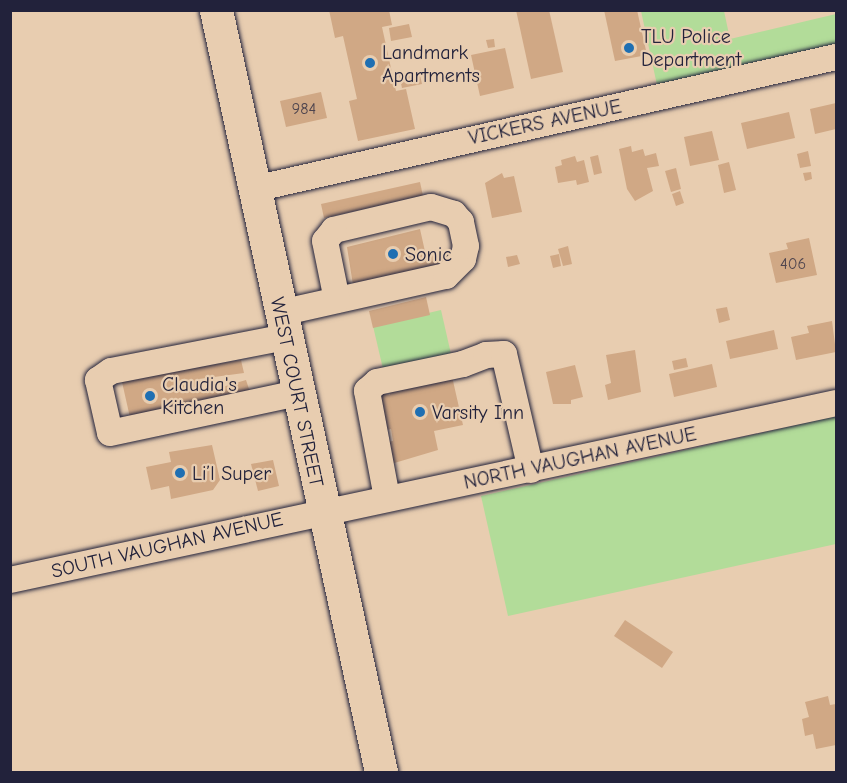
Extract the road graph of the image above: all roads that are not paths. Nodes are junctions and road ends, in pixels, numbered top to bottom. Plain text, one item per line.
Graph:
1 (216, 10) edge
2 (837, 57) edge
3 (254, 189) junction
4 (337, 300) junction
5 (283, 325) junction
6 (298, 393) junction
7 (837, 403) edge
8 (531, 470) junction
9 (387, 498) junction
10 (323, 512) junction
11 (10, 580) edge
12 (381, 772) edge

1 - 3 main road, WEST COURT STREET
2 - 3 street, VICKERS AVENUE
3 - 5 main road, WEST COURT STREET
4 - 4 street
4 - 5 street
5 - 6 main road, WEST COURT STREET
5 - 6 street
6 - 10 main road, WEST COURT STREET
7 - 8 street, NORTH VAUGHAN AVENUE
8 - 9 street, NORTH VAUGHAN AVENUE
8 - 9 street
9 - 10 street, NORTH VAUGHAN AVENUE
10 - 11 street, SOUTH VAUGHAN AVENUE
10 - 12 main road, WEST COURT STREET

